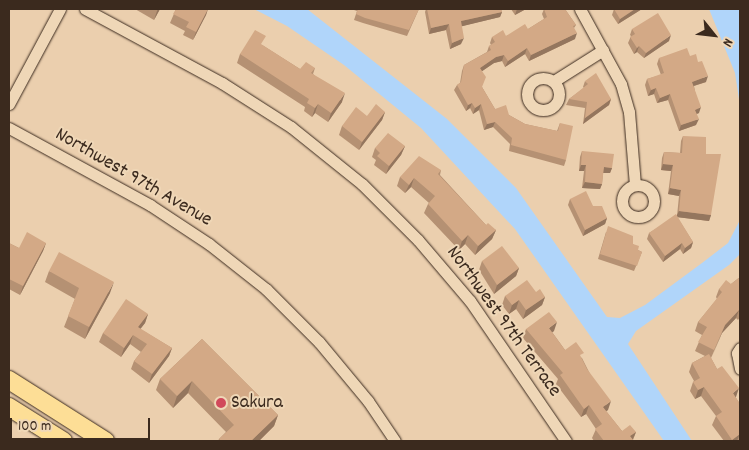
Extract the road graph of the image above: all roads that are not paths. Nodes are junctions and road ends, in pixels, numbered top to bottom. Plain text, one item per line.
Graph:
1 (60, 9) edge
2 (85, 9) edge
3 (580, 9) edge
4 (603, 50) junction
5 (554, 81) dead end
6 (9, 104) edge
7 (9, 128) edge
8 (635, 185) dead end
9 (739, 350) edge
10 (740, 369) edge
11 (9, 380) edge
12 (9, 407) edge
13 (63, 441) edge
14 (105, 441) edge
15 (395, 441) edge
16 (566, 441) edge

1 - 6 street
2 - 16 street, Northwest 97th Terrace
3 - 4 street
4 - 5 street
4 - 8 street
7 - 15 street, Northwest 97th Avenue
9 - 10 street
11 - 14 main road
12 - 13 main road

